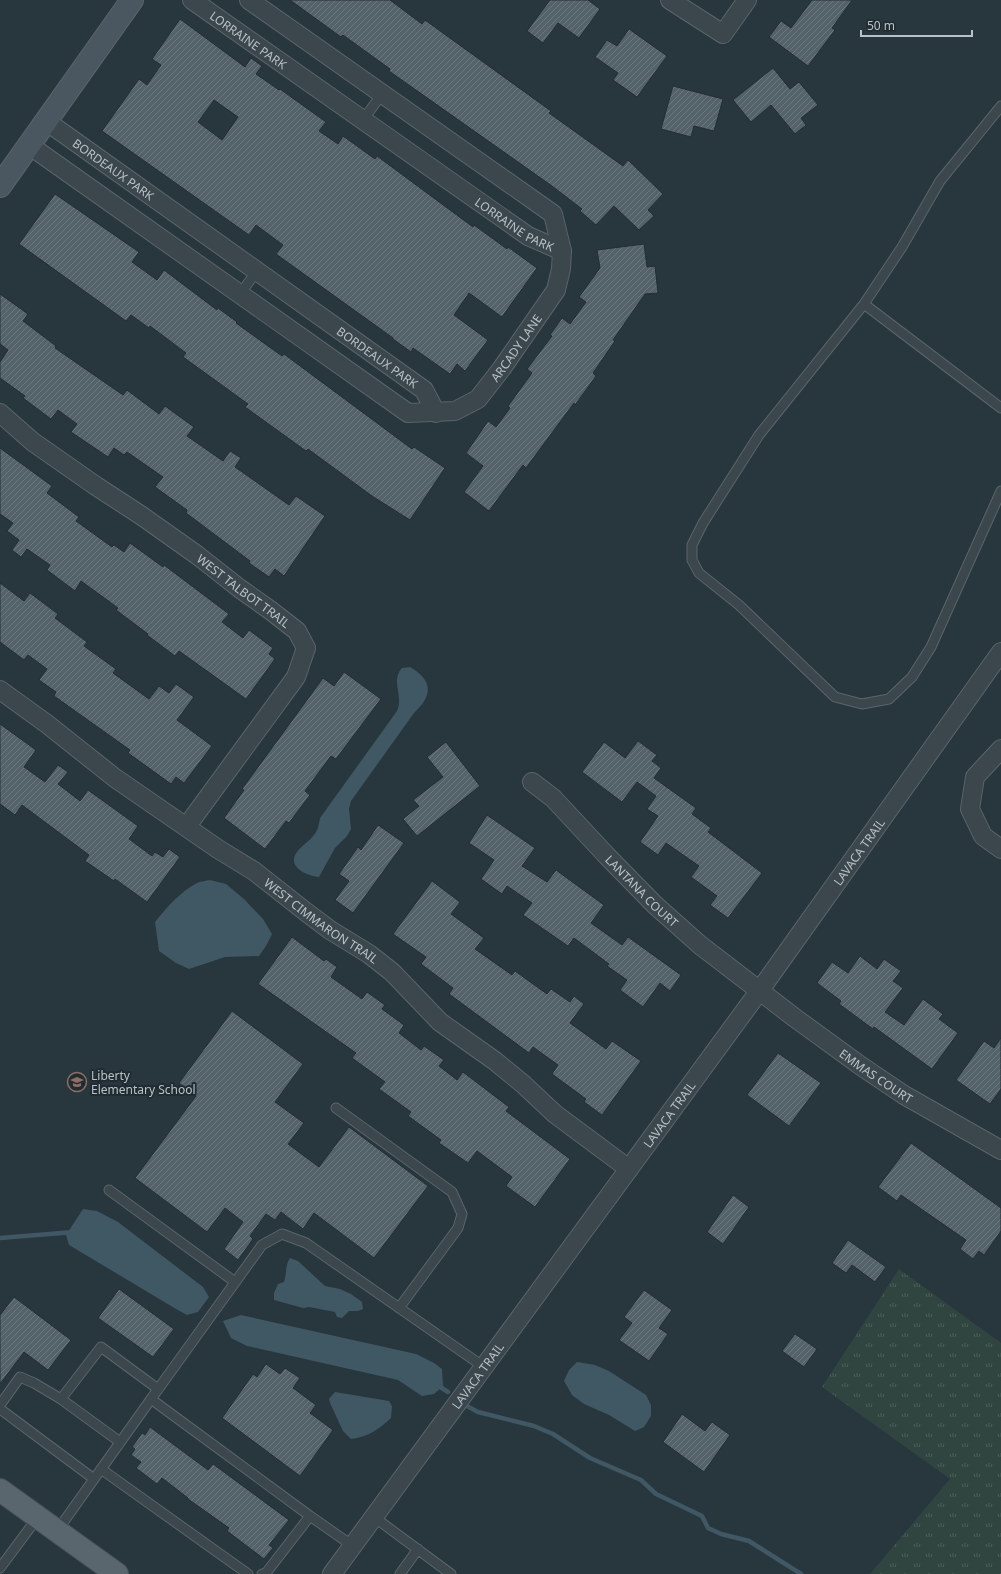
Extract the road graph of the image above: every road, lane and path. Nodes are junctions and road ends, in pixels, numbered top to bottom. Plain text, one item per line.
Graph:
1 (132, 0) edge
2 (248, 0) edge
3 (670, 0) edge
4 (747, 0) edge
5 (204, 3) edge
6 (382, 94) junction
7 (1001, 106) edge
8 (363, 120) junction
9 (46, 121) junction
10 (29, 145) junction
11 (104, 162) junction
12 (0, 186) edge
13 (87, 186) junction
14 (562, 251) junction
15 (257, 271) junction
16 (240, 294) junction
17 (864, 304) junction
18 (1001, 408) edge
19 (0, 413) edge
20 (436, 413) junction
21 (1001, 491) edge
22 (1001, 652) edge
23 (0, 690) edge
24 (1001, 749) edge
25 (532, 782) dead end
26 (187, 826) junction
27 (1001, 849) edge
28 (760, 990) junction
29 (336, 1108) dead end
30 (1001, 1150) edge
31 (629, 1169) junction
32 (109, 1190) dead end
33 (235, 1282) junction
34 (399, 1308) junction
35 (484, 1367) junction
36 (158, 1389) junction
37 (61, 1399) junction
38 (151, 1399) junction
39 (0, 1405) edge
40 (0, 1409) edge
41 (120, 1442) junction
42 (101, 1469) junction
43 (94, 1478) junction
44 (0, 1490) edge
45 (310, 1516) junction
46 (38, 1517) junction
47 (374, 1518) junction
48 (57, 1531) junction
49 (353, 1546) junction
50 (418, 1549) junction
51 (0, 1568) edge
52 (117, 1574) edge
53 (248, 1574) edge
54 (262, 1574) edge
55 (332, 1574) edge
56 (400, 1574) edge
57 (451, 1574) edge

1 - 9 main road
2 - 6 street, LORRAINE PARK
3 - 4 street
5 - 8 street, LORRAINE PARK
6 - 8 lane
6 - 14 street, LORRAINE PARK
7 - 17 lane
8 - 14 street, LORRAINE PARK
9 - 10 main road
9 - 11 street, BORDEAUX PARK
10 - 12 main road
10 - 13 street
11 - 13 street
11 - 15 street, BORDEAUX PARK
13 - 16 street
14 - 20 street, ARCADY LANE
15 - 16 lane
15 - 20 street, BORDEAUX PARK
16 - 20 street
17 - 18 lane
17 - 21 lane
19 - 26 street, WEST TALBOT TRAIL
22 - 28 street, LAVACA TRAIL
23 - 26 street, WEST CIMMARON TRAIL
24 - 27 street
25 - 28 street, LANTANA COURT
26 - 31 street, WEST CIMMARON TRAIL
28 - 30 street, EMMAS COURT
28 - 31 street, LAVACA TRAIL
29 - 34 lane
31 - 35 street, LAVACA TRAIL
32 - 33 lane
33 - 34 lane
33 - 36 lane
34 - 35 lane
35 - 47 street, LAVACA TRAIL
36 - 37 lane
36 - 38 lane
37 - 39 lane
37 - 41 lane
38 - 41 lane
38 - 45 lane
40 - 43 lane
41 - 42 lane
42 - 43 lane
42 - 53 lane
43 - 48 lane
44 - 46 main road
45 - 49 lane
45 - 54 lane
46 - 48 main road
46 - 51 lane
47 - 49 street, LAVACA TRAIL
47 - 50 lane
48 - 52 main road
49 - 55 street, LAVACA TRAIL
50 - 56 lane
50 - 57 lane

